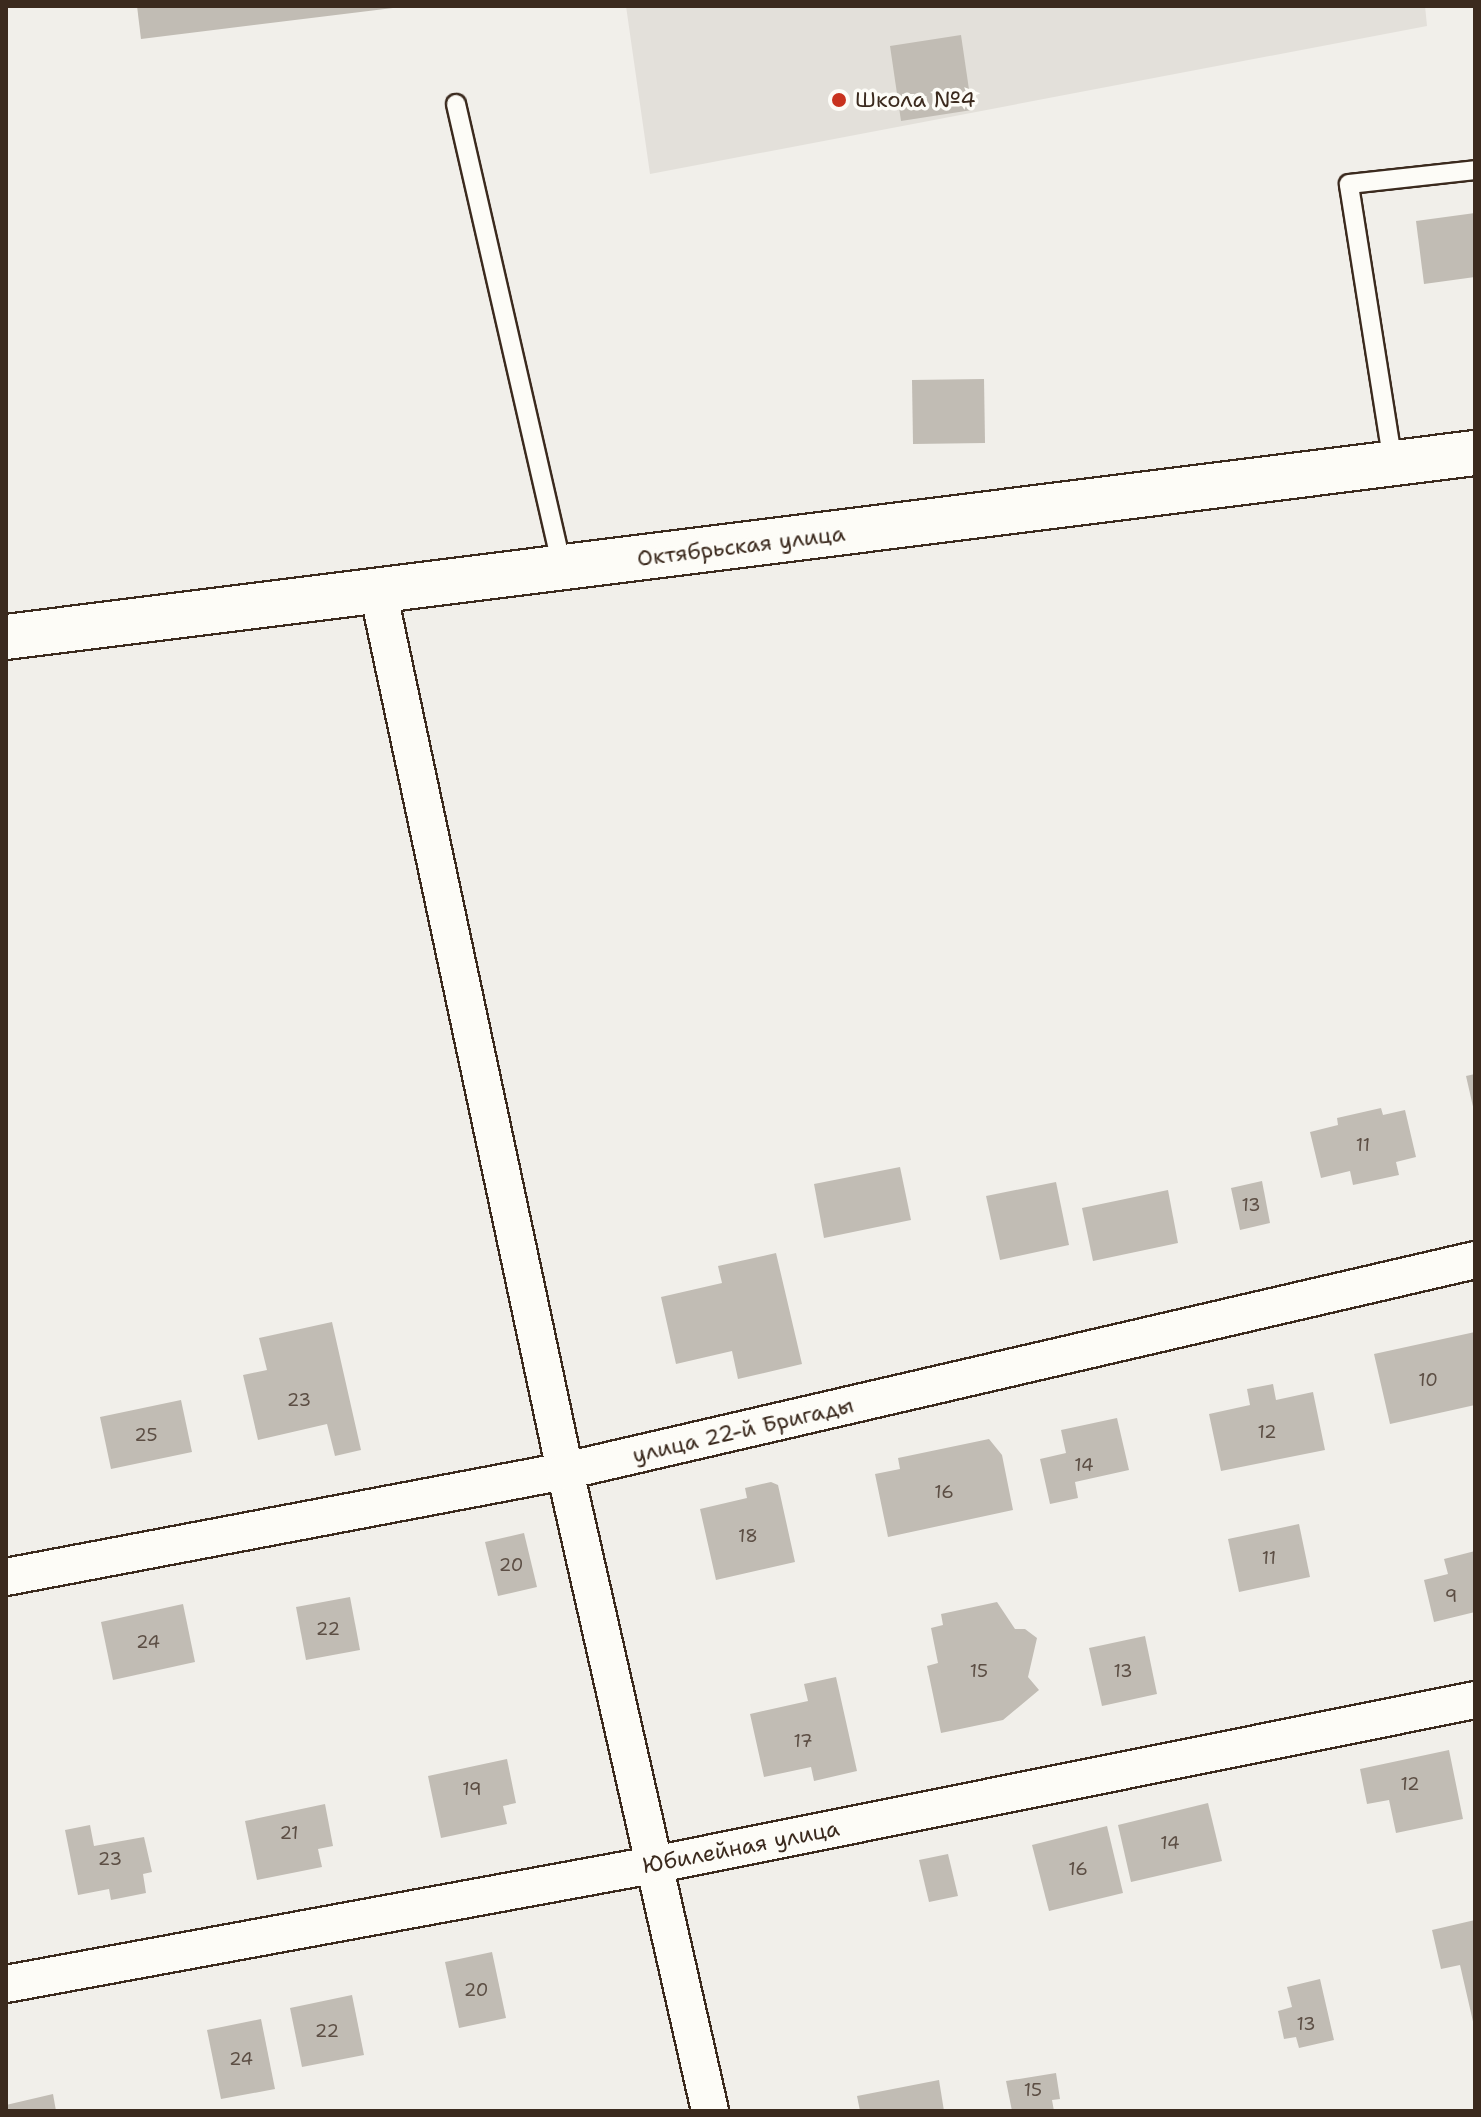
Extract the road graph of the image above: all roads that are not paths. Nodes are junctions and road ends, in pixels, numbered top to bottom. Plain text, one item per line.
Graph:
1 (456, 104) dead end
2 (1475, 170) edge
3 (1475, 453) edge
4 (1393, 465) junction
5 (562, 568) junction
6 (378, 591) junction
7 (6, 637) edge
8 (1475, 1260) edge
9 (565, 1471) junction
10 (6, 1577) edge
11 (1475, 1700) edge
12 (658, 1864) junction
13 (6, 1984) edge
14 (710, 2111) edge

1 - 5 lane
2 - 4 lane
3 - 4 main road, Октябрьская улица
4 - 5 main road, Октябрьская улица
5 - 6 main road, Октябрьская улица
6 - 7 main road, Октябрьская улица
6 - 9 street
8 - 9 street, улица 22-й Бригады
9 - 10 street, улица 22-й Бригады
9 - 12 street
11 - 12 street, Юбилейная улица
12 - 13 street, Юбилейная улица
12 - 14 street

